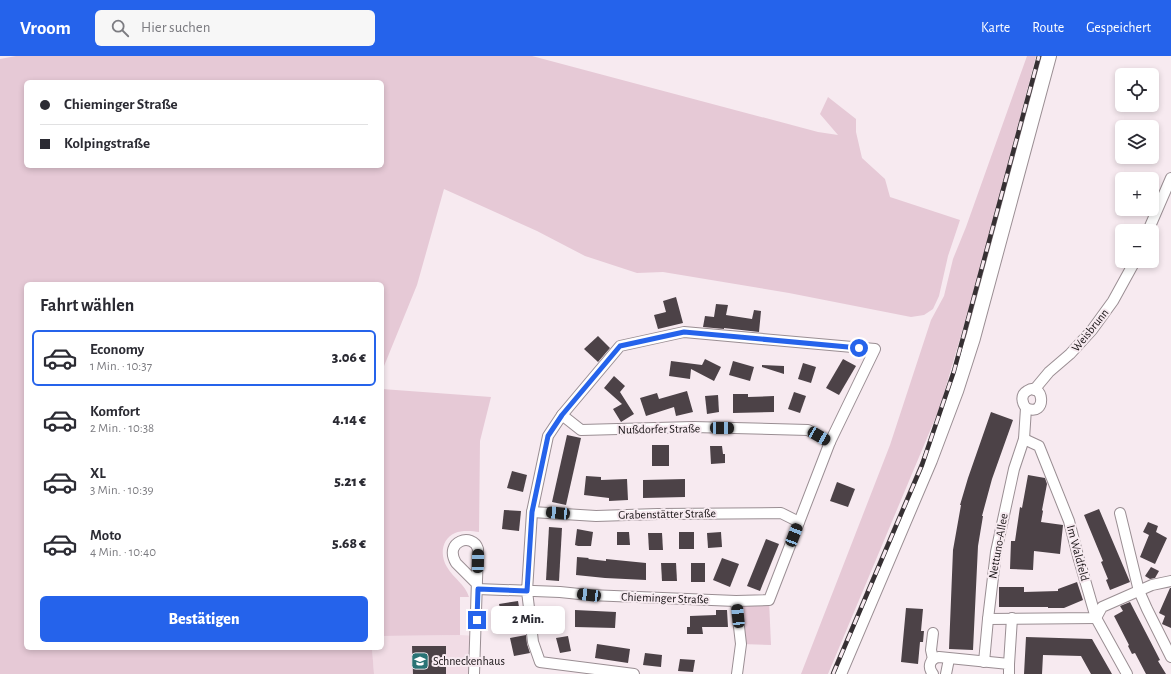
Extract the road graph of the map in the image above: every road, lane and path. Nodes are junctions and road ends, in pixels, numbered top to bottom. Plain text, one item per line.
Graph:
1 (1050, 56) edge
2 (1171, 178) edge
3 (1151, 224) edge
4 (1130, 268) edge
5 (1034, 390) junction
6 (1026, 408) junction
7 (562, 415) junction
8 (1024, 439) junction
9 (830, 442) junction
10 (532, 512) junction
11 (1120, 513) dead end
12 (799, 522) junction
13 (1171, 581) edge
14 (1139, 590) junction
15 (527, 591) junction
16 (736, 601) junction
17 (1012, 618) junction
18 (1096, 618) junction
19 (988, 619) junction
20 (933, 632) dead end
21 (1171, 657) edge
22 (949, 658) junction
23 (933, 659) junction
24 (984, 662) junction
25 (1009, 669) edge
26 (474, 674) edge
27 (634, 674) edge
28 (738, 674) edge
29 (839, 674) edge
30 (933, 674) edge
31 (946, 674) edge
32 (1127, 674) edge

1 - 29 street
2 - 3 street
4 - 5 street, Weisbrunn
5 - 6 street, Nettuno-Allee
5 - 6 street
6 - 8 street, Nettuno-Allee
7 - 9 street, Nußdorfer Straße
7 - 9 street, Chieminger Straße
7 - 10 street, Chieminger Straße
8 - 18 street, Im Waldfeld
8 - 19 street, Nettuno-Allee
9 - 12 street, Chieminger Straße
10 - 12 street, Grabenstätter Straße
10 - 15 street, Chieminger Straße
11 - 14 street
12 - 16 street, Chieminger Straße
13 - 14 street
14 - 18 street
14 - 21 street
15 - 16 street, Chieminger Straße
15 - 26 street, Chieminger Straße
15 - 27 street
16 - 28 street
17 - 18 street
17 - 19 street
17 - 25 street
18 - 32 street, Im Waldfeld
19 - 24 street, Nettuno-Allee
20 - 23 street
22 - 23 street
22 - 24 street
22 - 31 street
23 - 30 street
24 - 25 street

